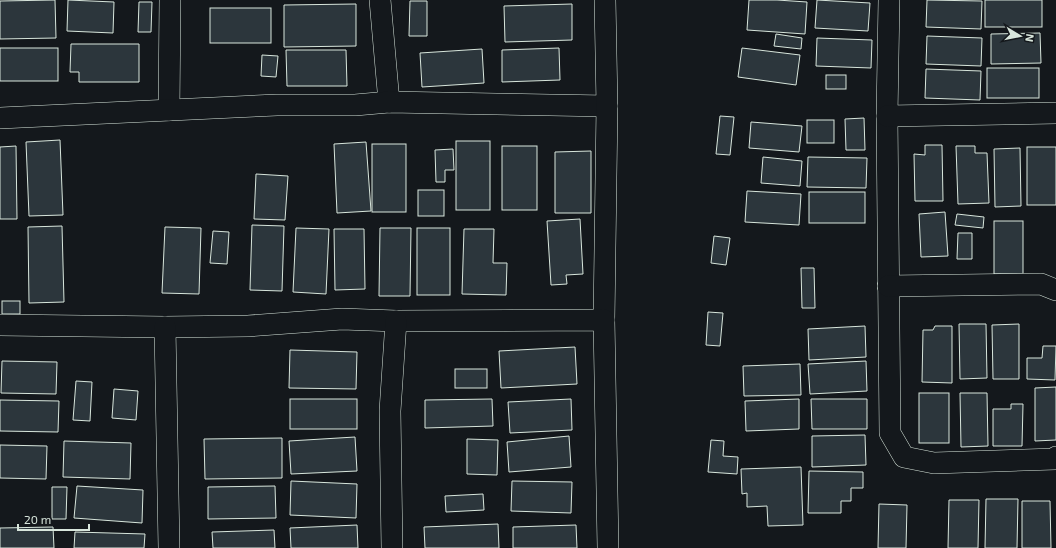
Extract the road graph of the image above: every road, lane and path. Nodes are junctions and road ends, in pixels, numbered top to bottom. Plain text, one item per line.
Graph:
1 (170, 0) edge
2 (380, 0) edge
3 (605, 0) edge
4 (889, 0) edge
5 (390, 102) junction
6 (607, 106) junction
7 (169, 110) junction
8 (1056, 113) edge
9 (887, 116) junction
10 (0, 118) edge
11 (888, 286) junction
12 (1056, 290) edge
13 (604, 320) junction
14 (396, 321) junction
15 (0, 325) edge
16 (165, 327) junction
17 (1056, 457) edge
18 (170, 548) edge
19 (392, 548) edge
20 (608, 548) edge

1 - 7 street
2 - 5 street
3 - 6 street
4 - 9 street
5 - 6 street
5 - 7 street
6 - 13 street
7 - 10 street
8 - 9 street
9 - 11 street
11 - 12 street
11 - 17 street
13 - 14 street
13 - 20 street
14 - 16 street
14 - 19 street
15 - 16 street
16 - 18 street

